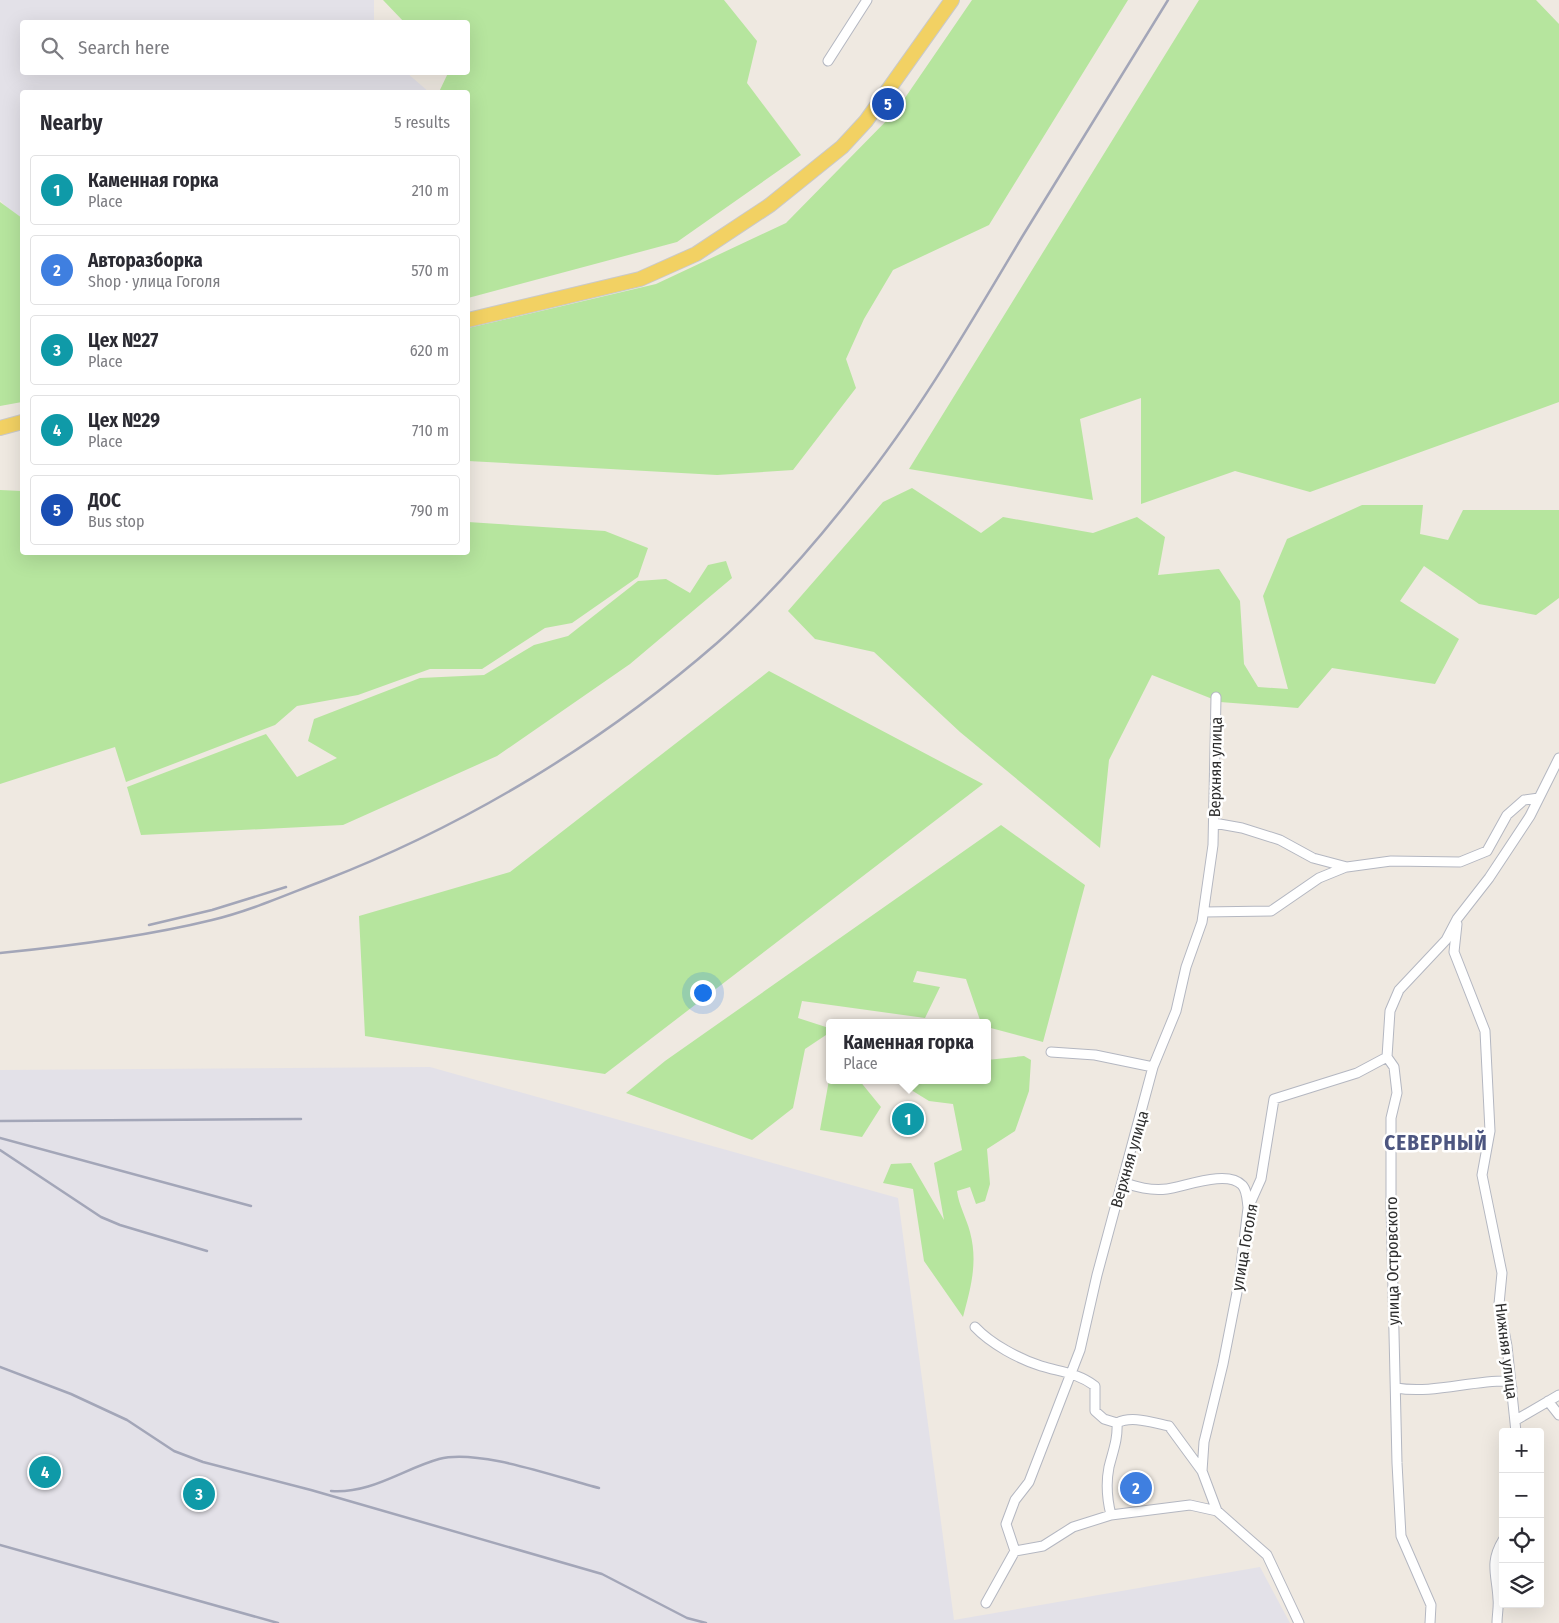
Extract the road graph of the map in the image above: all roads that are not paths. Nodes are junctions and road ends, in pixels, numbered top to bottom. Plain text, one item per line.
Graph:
1 (867, 0) edge
2 (952, 0) edge
3 (828, 61) dead end
4 (470, 320) edge
5 (20, 423) edge
6 (0, 428) edge
7 (1216, 697) dead end
8 (1559, 758) edge
9 (1539, 798) junction
10 (1214, 823) junction
11 (1346, 867) junction
12 (1204, 912) junction
13 (1457, 919) junction
14 (1051, 1052) dead end
15 (1387, 1057) junction
16 (1153, 1066) junction
17 (1122, 1182) junction
18 (1248, 1208) junction
19 (975, 1327) dead end
20 (1069, 1374) junction
21 (1396, 1388) junction
22 (1512, 1388) junction
23 (1559, 1395) edge
24 (1548, 1401) junction
25 (1559, 1415) edge
26 (1516, 1420) junction
27 (1117, 1423) junction
28 (1516, 1428) edge
29 (1202, 1470) junction
30 (1217, 1511) junction
31 (1110, 1515) junction
32 (1499, 1547) edge
33 (1015, 1551) junction
34 (986, 1603) dead end
35 (1298, 1623) edge
36 (1430, 1623) edge
37 (1497, 1623) edge

1 - 3 street
2 - 4 main road
5 - 6 main road
7 - 10 street, Верхняя улица
8 - 9 street, улица Островского
9 - 11 street
9 - 13 street, улица Островского
10 - 11 street
10 - 12 street, Верхняя улица
11 - 12 street
12 - 16 street, Верхняя улица
13 - 15 street, улица Островского
13 - 22 street, Нижняя улица
14 - 16 street
15 - 18 street, улица Гоголя
15 - 21 street, улица Островского
16 - 17 street, Верхняя улица
17 - 18 street
17 - 20 street, Верхняя улица
18 - 29 street, улица Гоголя
19 - 20 street
20 - 27 street
20 - 33 street, Верхняя улица
21 - 22 street
21 - 36 street, улица Островского
22 - 26 street, Нижняя улица
23 - 24 street
24 - 25 street
24 - 26 street
26 - 28 street, Нижняя улица
27 - 29 street
27 - 31 street
29 - 30 street, улица Гоголя
30 - 31 street
30 - 35 street
31 - 33 street
32 - 37 street
33 - 34 street

